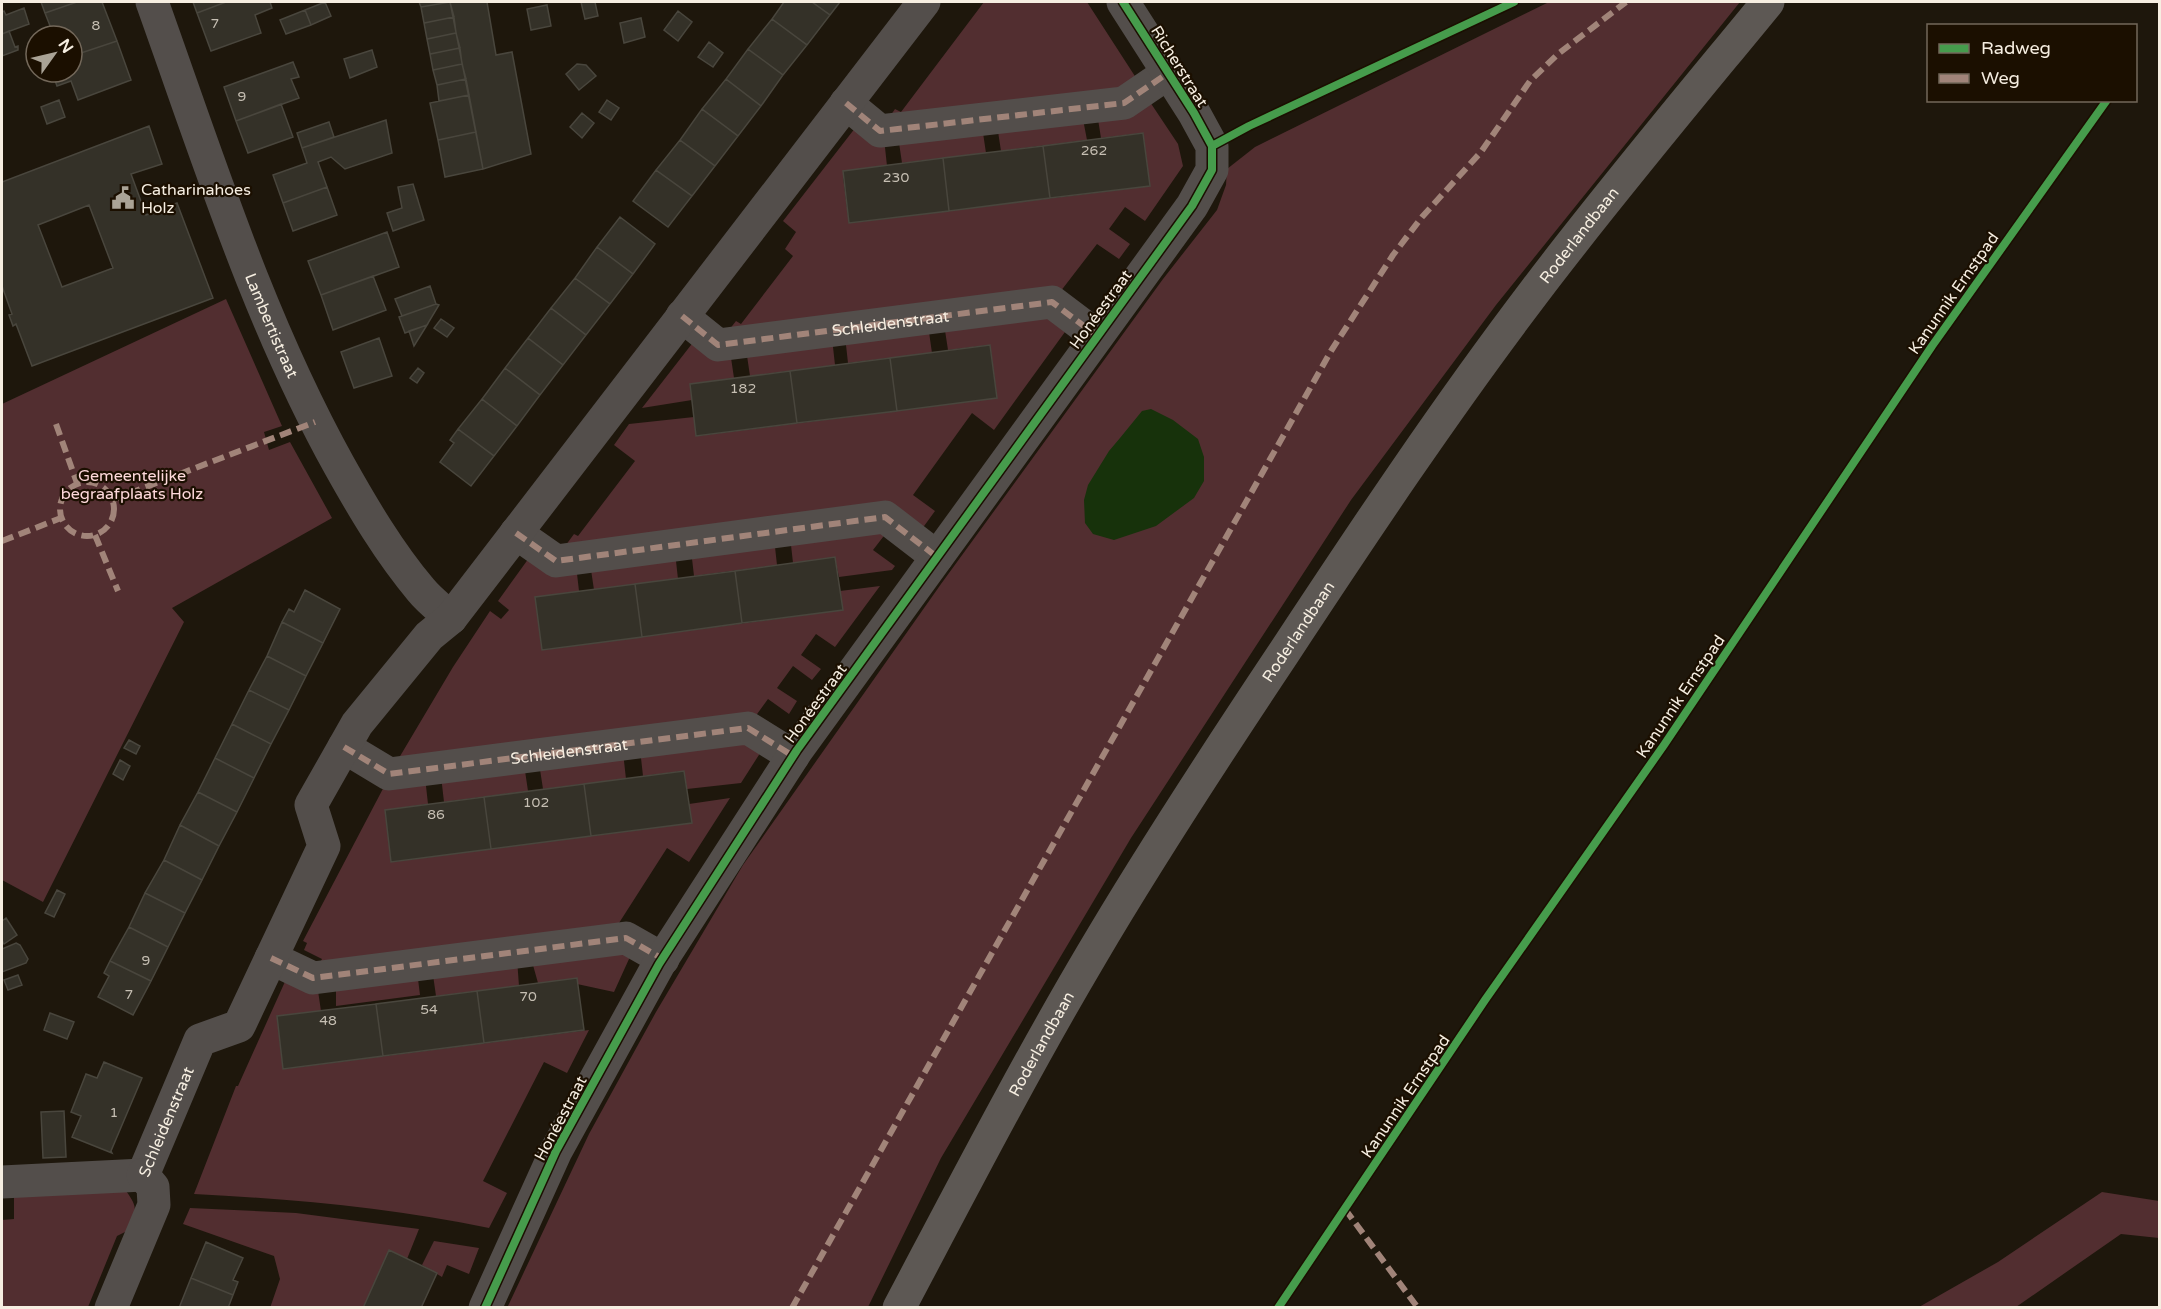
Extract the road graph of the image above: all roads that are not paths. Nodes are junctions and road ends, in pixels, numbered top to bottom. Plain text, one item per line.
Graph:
1 (152, 2) edge
2 (924, 2) edge
3 (1123, 2) edge
4 (1768, 2) edge
5 (1168, 72) junction
6 (846, 103) junction
7 (1212, 146) joint
8 (682, 316) junction
9 (1097, 336) junction
10 (516, 533) junction
11 (937, 557) junction
12 (451, 618) junction
13 (344, 747) junction
14 (794, 756) junction
15 (271, 958) junction
16 (663, 959) junction
17 (143, 1175) junction
18 (2, 1182) edge
19 (111, 1308) edge
20 (485, 1308) edge
21 (899, 1308) edge

1 - 12 street, Lambertistraat
2 - 6 street, Schleidenstraat
3 - 5 street, Richerstraat
4 - 21 main road, Roderlandbaan
5 - 6 street
5 - 7 street, Richerstraat
6 - 8 street, Schleidenstraat
7 - 9 street, Honéestraat
8 - 9 street, Schleidenstraat
8 - 10 street, Schleidenstraat
9 - 11 street, Honéestraat
10 - 11 street
10 - 12 street, Schleidenstraat
11 - 14 street, Honéestraat
12 - 13 street, Schleidenstraat
13 - 14 street, Schleidenstraat
13 - 15 street, Schleidenstraat
14 - 16 street, Honéestraat
15 - 16 street
15 - 17 street, Schleidenstraat
16 - 20 street, Honéestraat
17 - 18 street
17 - 19 street, Schleidenstraat

